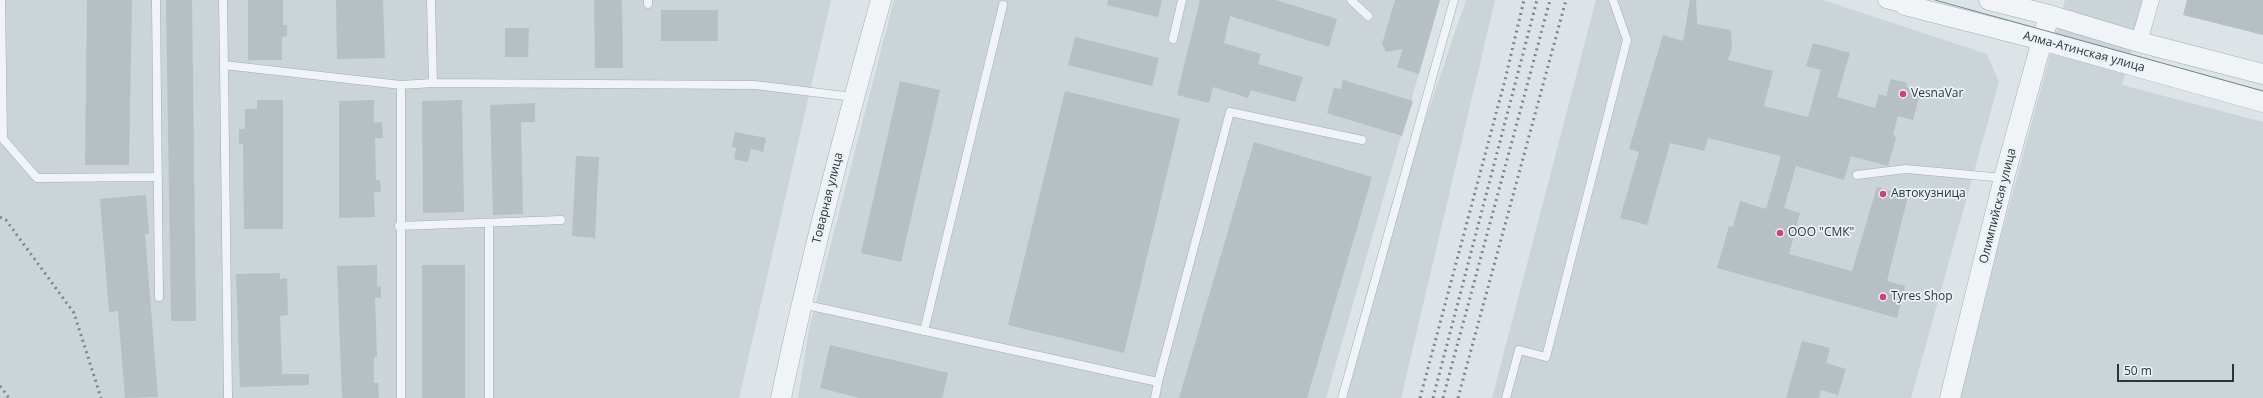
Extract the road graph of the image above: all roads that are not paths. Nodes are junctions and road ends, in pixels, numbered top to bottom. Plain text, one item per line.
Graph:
1 (1, 0) edge
2 (156, 0) edge
3 (223, 0) edge
4 (431, 0) edge
5 (881, 0) edge
6 (1182, 0) edge
7 (1351, 0) edge
8 (1454, 0) edge
9 (1613, 0) edge
10 (1886, 0) edge
11 (1989, 0) edge
12 (2151, 0) edge
13 (1904, 2) edge
14 (1003, 6) dead end
15 (2049, 14) junction
16 (1368, 16) dead end
17 (1173, 38) dead end
18 (2042, 40) junction
19 (2139, 42) junction
20 (224, 65) junction
21 (2263, 74) edge
22 (433, 83) junction
23 (401, 85) junction
24 (853, 97) junction
25 (2263, 102) edge
26 (1362, 140) dead end
27 (1857, 175) dead end
28 (158, 177) junction
29 (2004, 178) junction
30 (561, 220) dead end
31 (489, 223) junction
32 (399, 226) junction
33 (159, 297) dead end
34 (802, 304) junction
35 (924, 331) junction
36 (1158, 382) junction
37 (228, 398) edge
38 (401, 398) edge
39 (489, 398) edge
40 (781, 398) edge
41 (1155, 398) edge
42 (1342, 398) edge
43 (1506, 398) edge
44 (1950, 398) edge

1 - 28 lane
2 - 28 lane
3 - 20 lane
4 - 22 lane
5 - 24 street, Товарная улица
6 - 17 lane
7 - 16 lane
8 - 42 lane
9 - 43 lane
10 - 13 street
11 - 15 street, Алма-Атинская улица
12 - 19 street
13 - 18 street, Алма-Атинская улица
14 - 35 lane
15 - 18 street, Олимпийская улица
15 - 19 street, Алма-Атинская улица
18 - 25 street, Алма-Атинская улица
18 - 29 street, Олимпийская улица
19 - 21 street, Алма-Атинская улица
20 - 23 lane
20 - 37 lane
22 - 23 lane
22 - 24 lane
23 - 32 lane
24 - 34 street, Товарная улица
26 - 36 lane
27 - 29 lane
28 - 33 lane
29 - 44 street, Олимпийская улица
30 - 31 lane
31 - 32 lane
31 - 39 lane
32 - 38 lane
34 - 35 lane
34 - 40 street, Товарная улица
35 - 36 lane
36 - 41 lane

